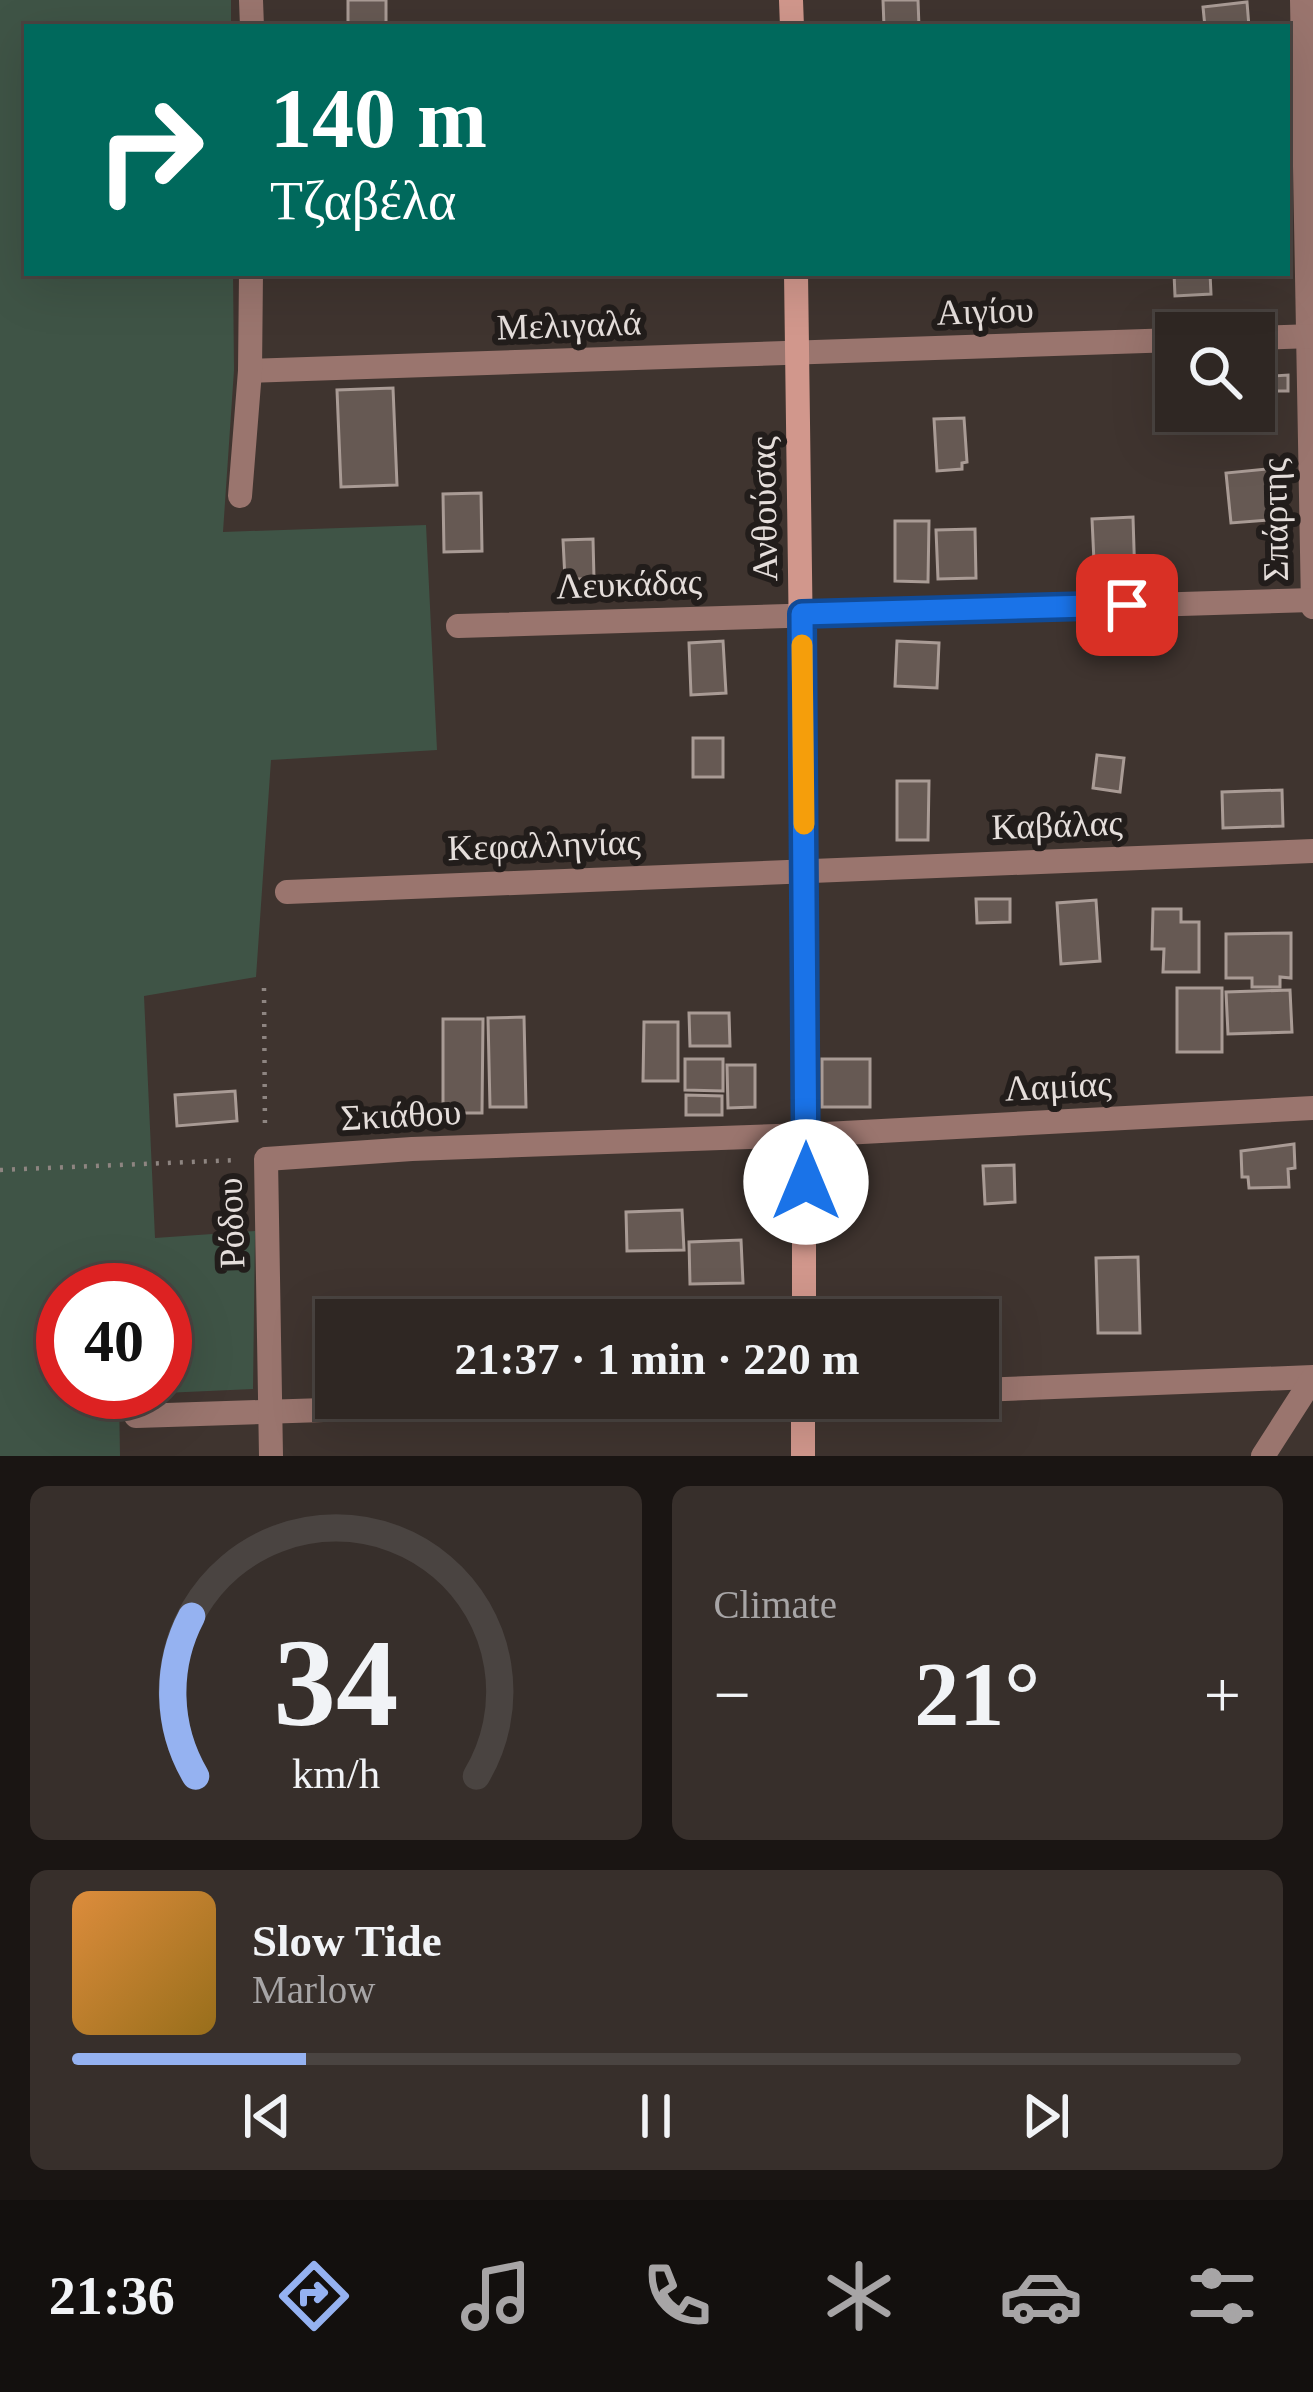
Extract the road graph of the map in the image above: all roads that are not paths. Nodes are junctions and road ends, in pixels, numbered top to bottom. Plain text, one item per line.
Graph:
1 (1302, 0) edge
2 (1301, 73) edge
3 (251, 276) edge
4 (796, 276) edge
5 (1310, 336) edge
6 (1275, 337) edge
7 (1155, 341) edge
8 (797, 353) junction
9 (250, 371) junction
10 (240, 496) dead end
11 (1313, 604) edge
12 (802, 614) junction
13 (458, 626) dead end
14 (1313, 850) edge
15 (804, 871) junction
16 (287, 892) dead end
17 (1313, 1108) edge
18 (806, 1136) junction
19 (266, 1159) joint
20 (804, 1299) edge
21 (1313, 1378) edge
22 (999, 1389) edge
23 (315, 1411) edge
24 (273, 1412) junction
25 (192, 1414) edge
26 (803, 1419) edge
27 (272, 1456) edge
28 (803, 1456) edge
29 (1263, 1456) edge

1 - 2 street, Σπάρτης
2 - 5 street, Σπάρτης
3 - 9 street
4 - 8 street, Ανθούσας
5 - 6 street
5 - 11 street, Σπάρτης
7 - 8 street, Αιγίου
8 - 9 street, Μελιγαλά
8 - 12 street, Ανθούσας
9 - 10 street
11 - 12 street, Λευκάδας
12 - 13 street, Λευκάδας
12 - 15 street, Ανθούσας
14 - 15 street, Καβάλας
15 - 16 street, Κεφαλληνίας
15 - 18 street, Ανθούσας
17 - 18 street, Λαμίας
18 - 19 street, Σκιάθου
18 - 20 street, Ανθούσας
19 - 24 street, Ρόδου
21 - 22 street
21 - 29 street
23 - 24 street
24 - 25 street
24 - 27 street, Ρόδου
26 - 28 street

